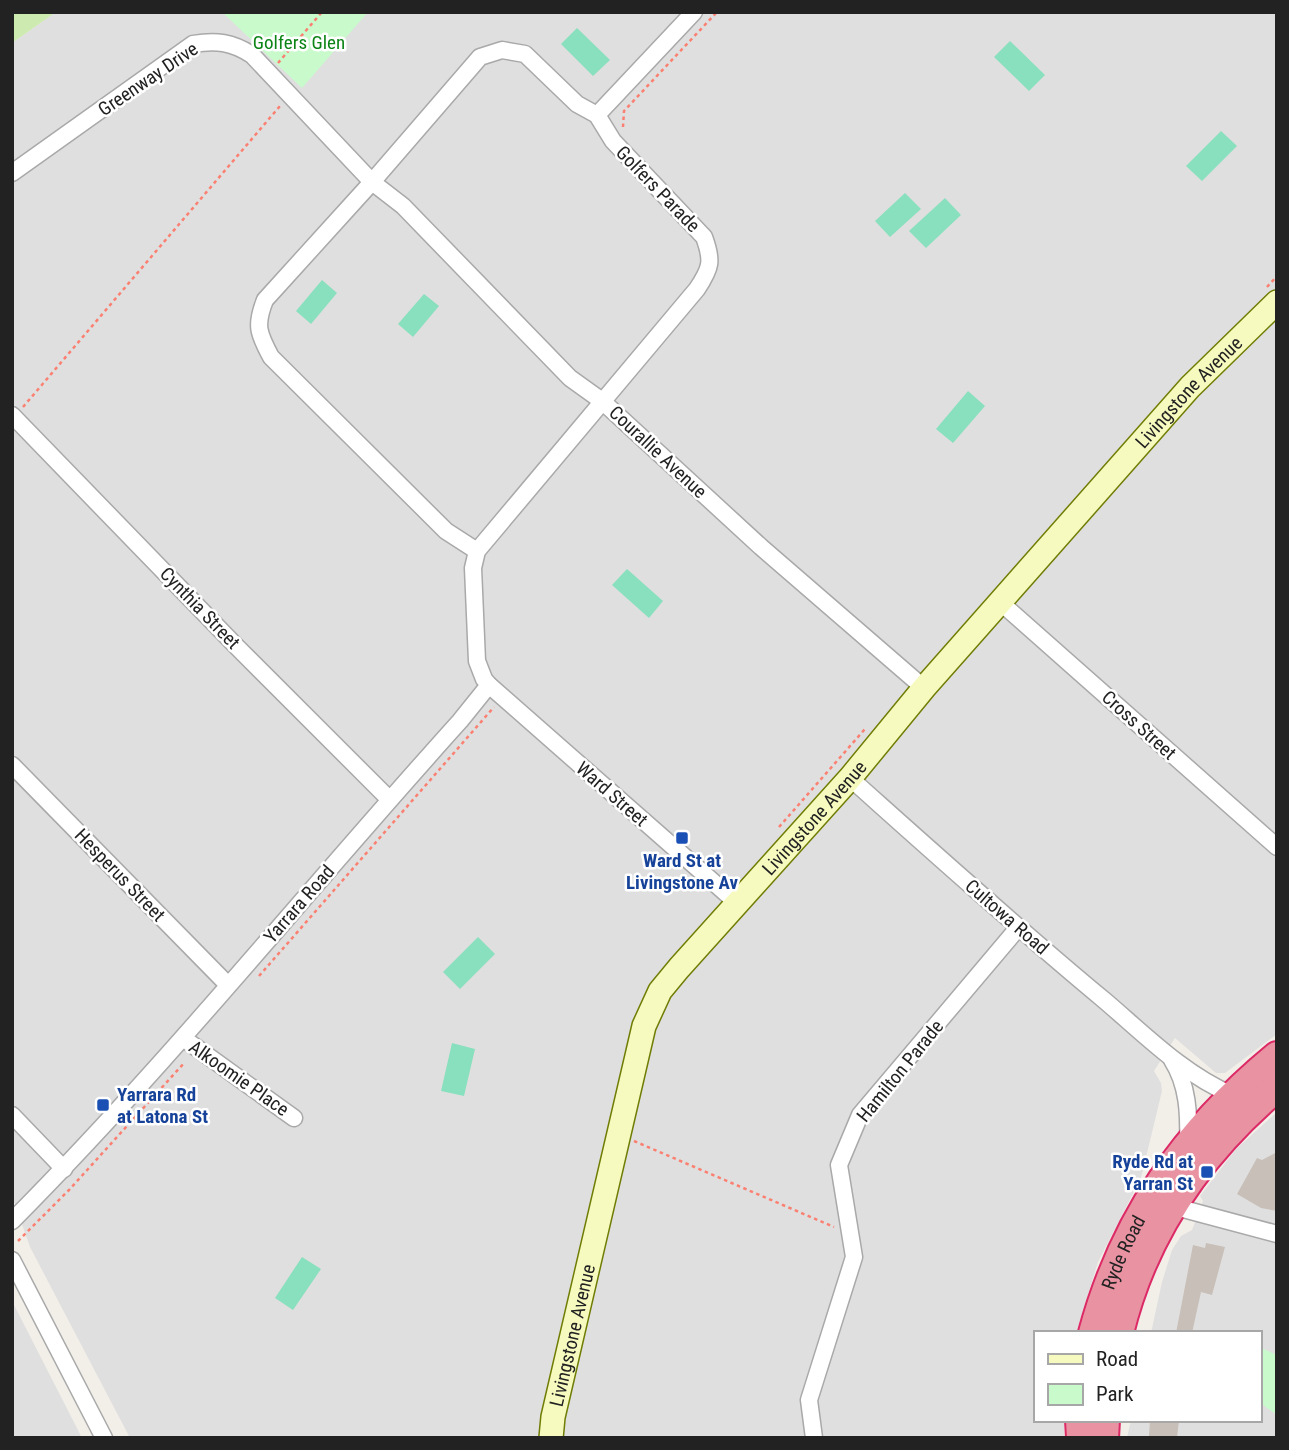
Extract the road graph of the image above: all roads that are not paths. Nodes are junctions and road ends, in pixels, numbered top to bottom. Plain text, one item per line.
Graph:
1 (694, 12) edge
2 (597, 116) junction
3 (12, 173) edge
4 (372, 182) junction
5 (403, 206) joint
6 (1277, 302) edge
7 (603, 401) junction
8 (14, 416) edge
9 (477, 551) junction
10 (1000, 602) junction
11 (489, 685) junction
12 (924, 688) junction
13 (12, 765) edge
14 (850, 778) junction
15 (389, 799) junction
16 (1277, 847) edge
17 (736, 902) junction
18 (1018, 928) junction
19 (228, 985) junction
20 (183, 1038) junction
21 (1167, 1052) junction
22 (1277, 1056) edge
23 (1277, 1087) edge
24 (1232, 1095) junction
25 (12, 1115) edge
26 (295, 1118) dead end
27 (1188, 1142) junction
28 (64, 1169) junction
29 (1172, 1206) junction
30 (12, 1221) edge
31 (1277, 1234) edge
32 (12, 1260) edge
33 (1094, 1331) edge
34 (1120, 1331) edge
35 (104, 1438) edge
36 (551, 1438) edge
37 (814, 1438) edge

1 - 2 street
2 - 4 street, Golfers Parade
2 - 7 street, Golfers Parade
3 - 4 street, Greenway Drive
4 - 5 street, Greenway Drive
4 - 9 street, Golfers Parade
5 - 7 street, Courallie Avenue
6 - 10 street, Livingstone Avenue
7 - 9 street, Golfers Parade
7 - 12 street, Courallie Avenue
8 - 15 street, Cynthia Street
9 - 11 street
10 - 12 street, Livingstone Avenue
10 - 16 street, Cross Street
11 - 15 street, Yarrara Road
11 - 17 street, Ward Street
12 - 14 street, Livingstone Avenue
13 - 19 street, Hesperus Street
14 - 17 street, Livingstone Avenue
14 - 18 street, Cultowa Road
15 - 19 street, Yarrara Road
17 - 36 street, Livingstone Avenue
18 - 21 street, Cultowa Road
18 - 37 street, Hamilton Parade
19 - 20 street, Yarrara Road
20 - 26 street, Alkoomie Place
20 - 28 street, Yarrara Road
21 - 24 street, Cultowa Road
21 - 27 street, Cultowa Road
22 - 24 highway, Ryde Road
23 - 29 highway, Ryde Road
24 - 27 highway, Ryde Road
25 - 28 street
27 - 33 highway, Ryde Road
28 - 30 street, Yarrara Road
29 - 31 street
29 - 34 highway, Ryde Road
32 - 35 street

